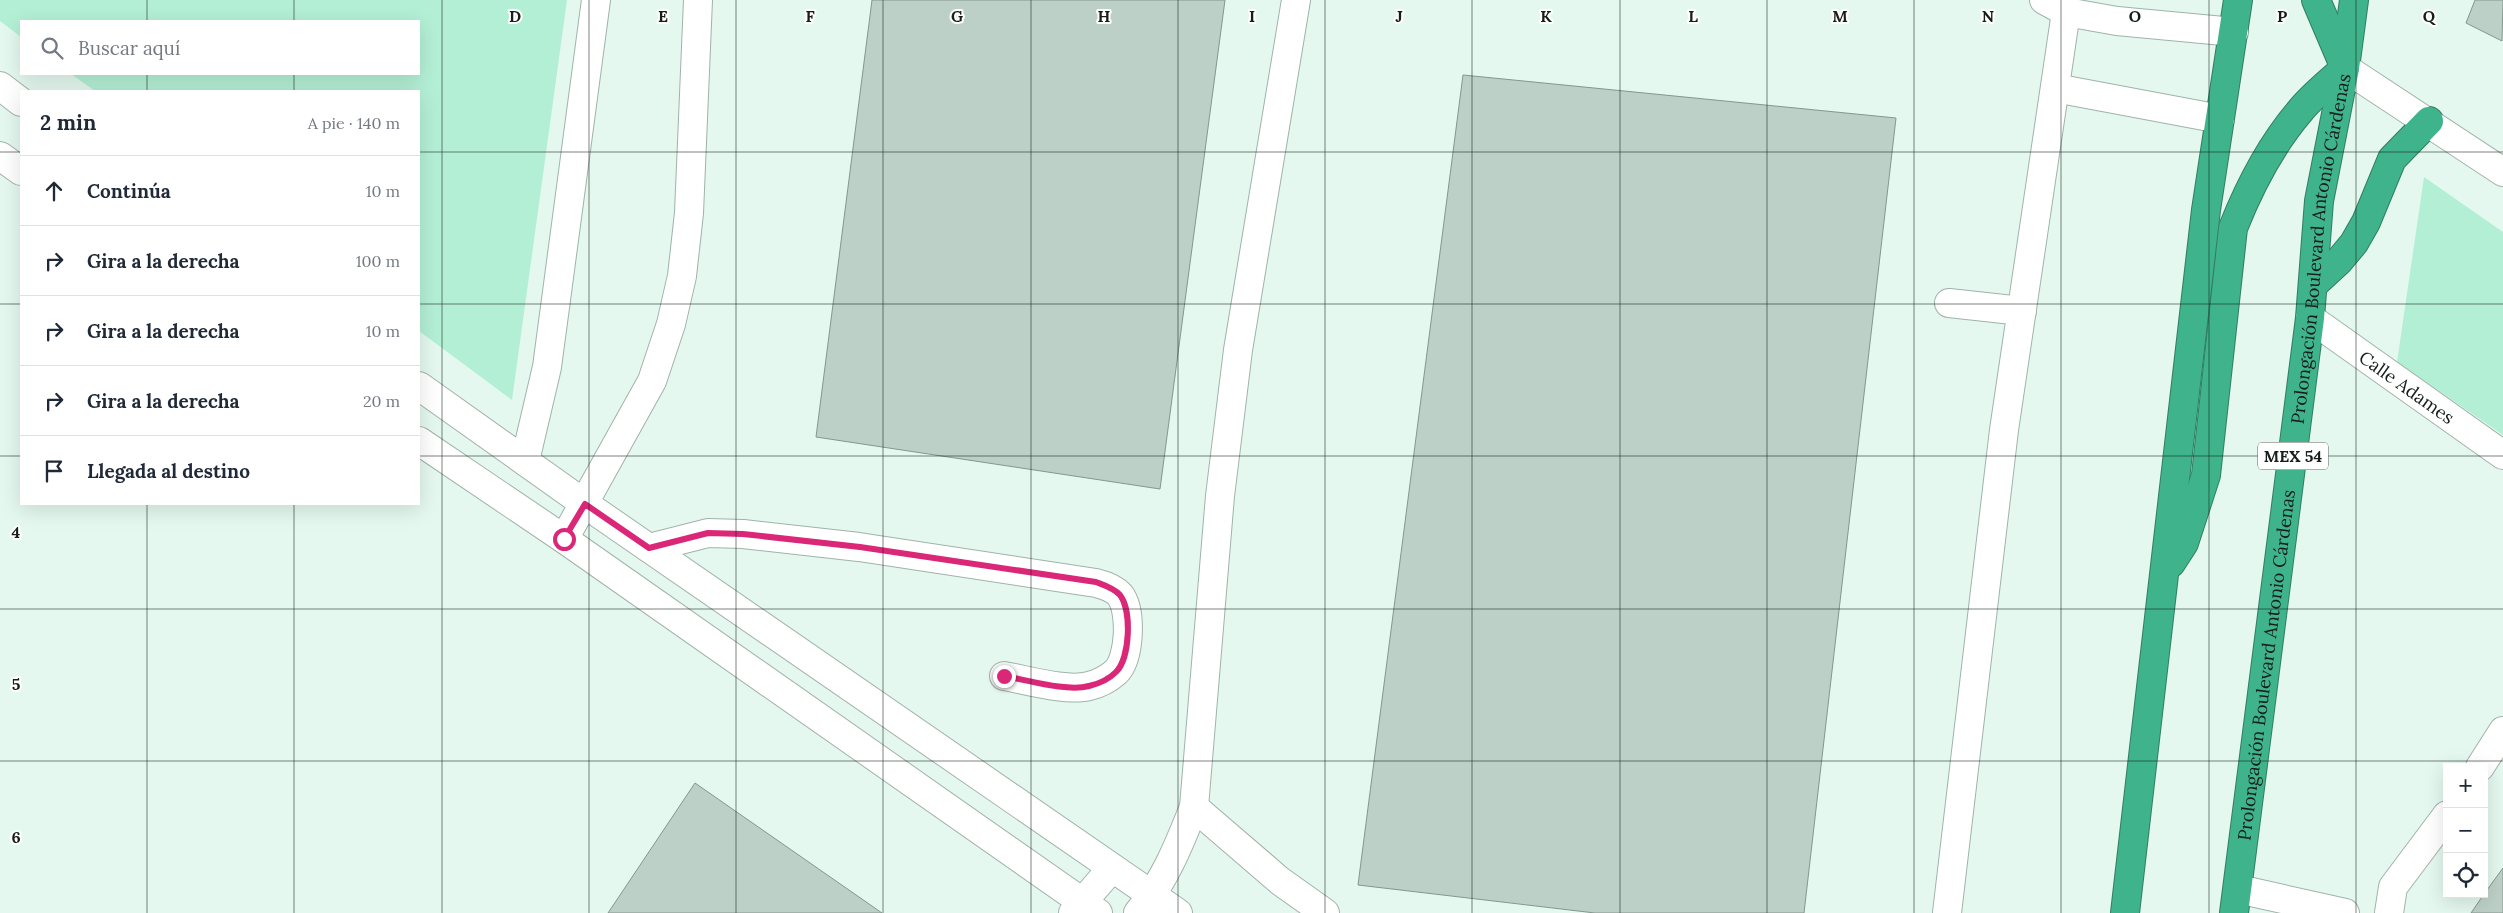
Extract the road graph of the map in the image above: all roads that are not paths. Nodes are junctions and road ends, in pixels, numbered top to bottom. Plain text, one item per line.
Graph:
1 (596, 0) edge
2 (698, 0) edge
3 (1296, 0) edge
4 (2238, 0) edge
5 (2316, 0) edge
6 (2354, 0) edge
7 (2055, 6) edge
8 (2234, 32) junction
9 (2345, 68) junction
10 (0, 86) edge
11 (2055, 88) junction
12 (20, 101) edge
13 (2220, 119) junction
14 (2428, 121) junction
15 (2503, 172) edge
16 (2312, 285) junction
17 (1949, 303) dead end
18 (2022, 311) junction
19 (2310, 318) junction
20 (420, 387) edge
21 (420, 442) edge
22 (2503, 455) edge
23 (525, 461) junction
24 (585, 504) junction
25 (564, 539) junction
26 (649, 548) junction
27 (2164, 574) junction
28 (1004, 676) dead end
29 (2503, 731) edge
30 (2483, 763) edge
31 (1194, 807) junction
32 (2443, 820) edge
33 (1112, 868) junction
34 (2236, 901) edge
35 (1145, 904) edge
36 (1084, 909) edge
37 (1178, 913) edge
38 (1325, 913) edge
39 (1948, 913) edge
40 (2125, 913) edge
41 (2345, 913) edge
42 (2389, 913) edge

1 - 23 street
2 - 24 street
3 - 31 street
4 - 8 highway
5 - 9 highway
6 - 9 highway, Prolongación Boulevard Antonio Cárdenas / MEX 54
7 - 8 street
7 - 11 street
8 - 13 highway
9 - 14 street
9 - 16 highway, Prolongación Boulevard Antonio Cárdenas / MEX 54
9 - 27 highway
10 - 12 street
11 - 13 street
11 - 18 street
13 - 27 highway
14 - 15 street
14 - 16 highway
16 - 19 highway, Prolongación Boulevard Antonio Cárdenas / MEX 54
17 - 18 street
18 - 39 street
19 - 22 street, Calle Adames
19 - 34 highway, Prolongación Boulevard Antonio Cárdenas / MEX 54
20 - 23 street
21 - 25 street
23 - 24 street
24 - 25 street
24 - 26 street
25 - 36 street
26 - 28 street
26 - 33 street
27 - 40 highway
29 - 30 street
31 - 35 street
31 - 38 street
32 - 42 street
33 - 35 street
33 - 36 street
34 - 41 street
35 - 37 street

